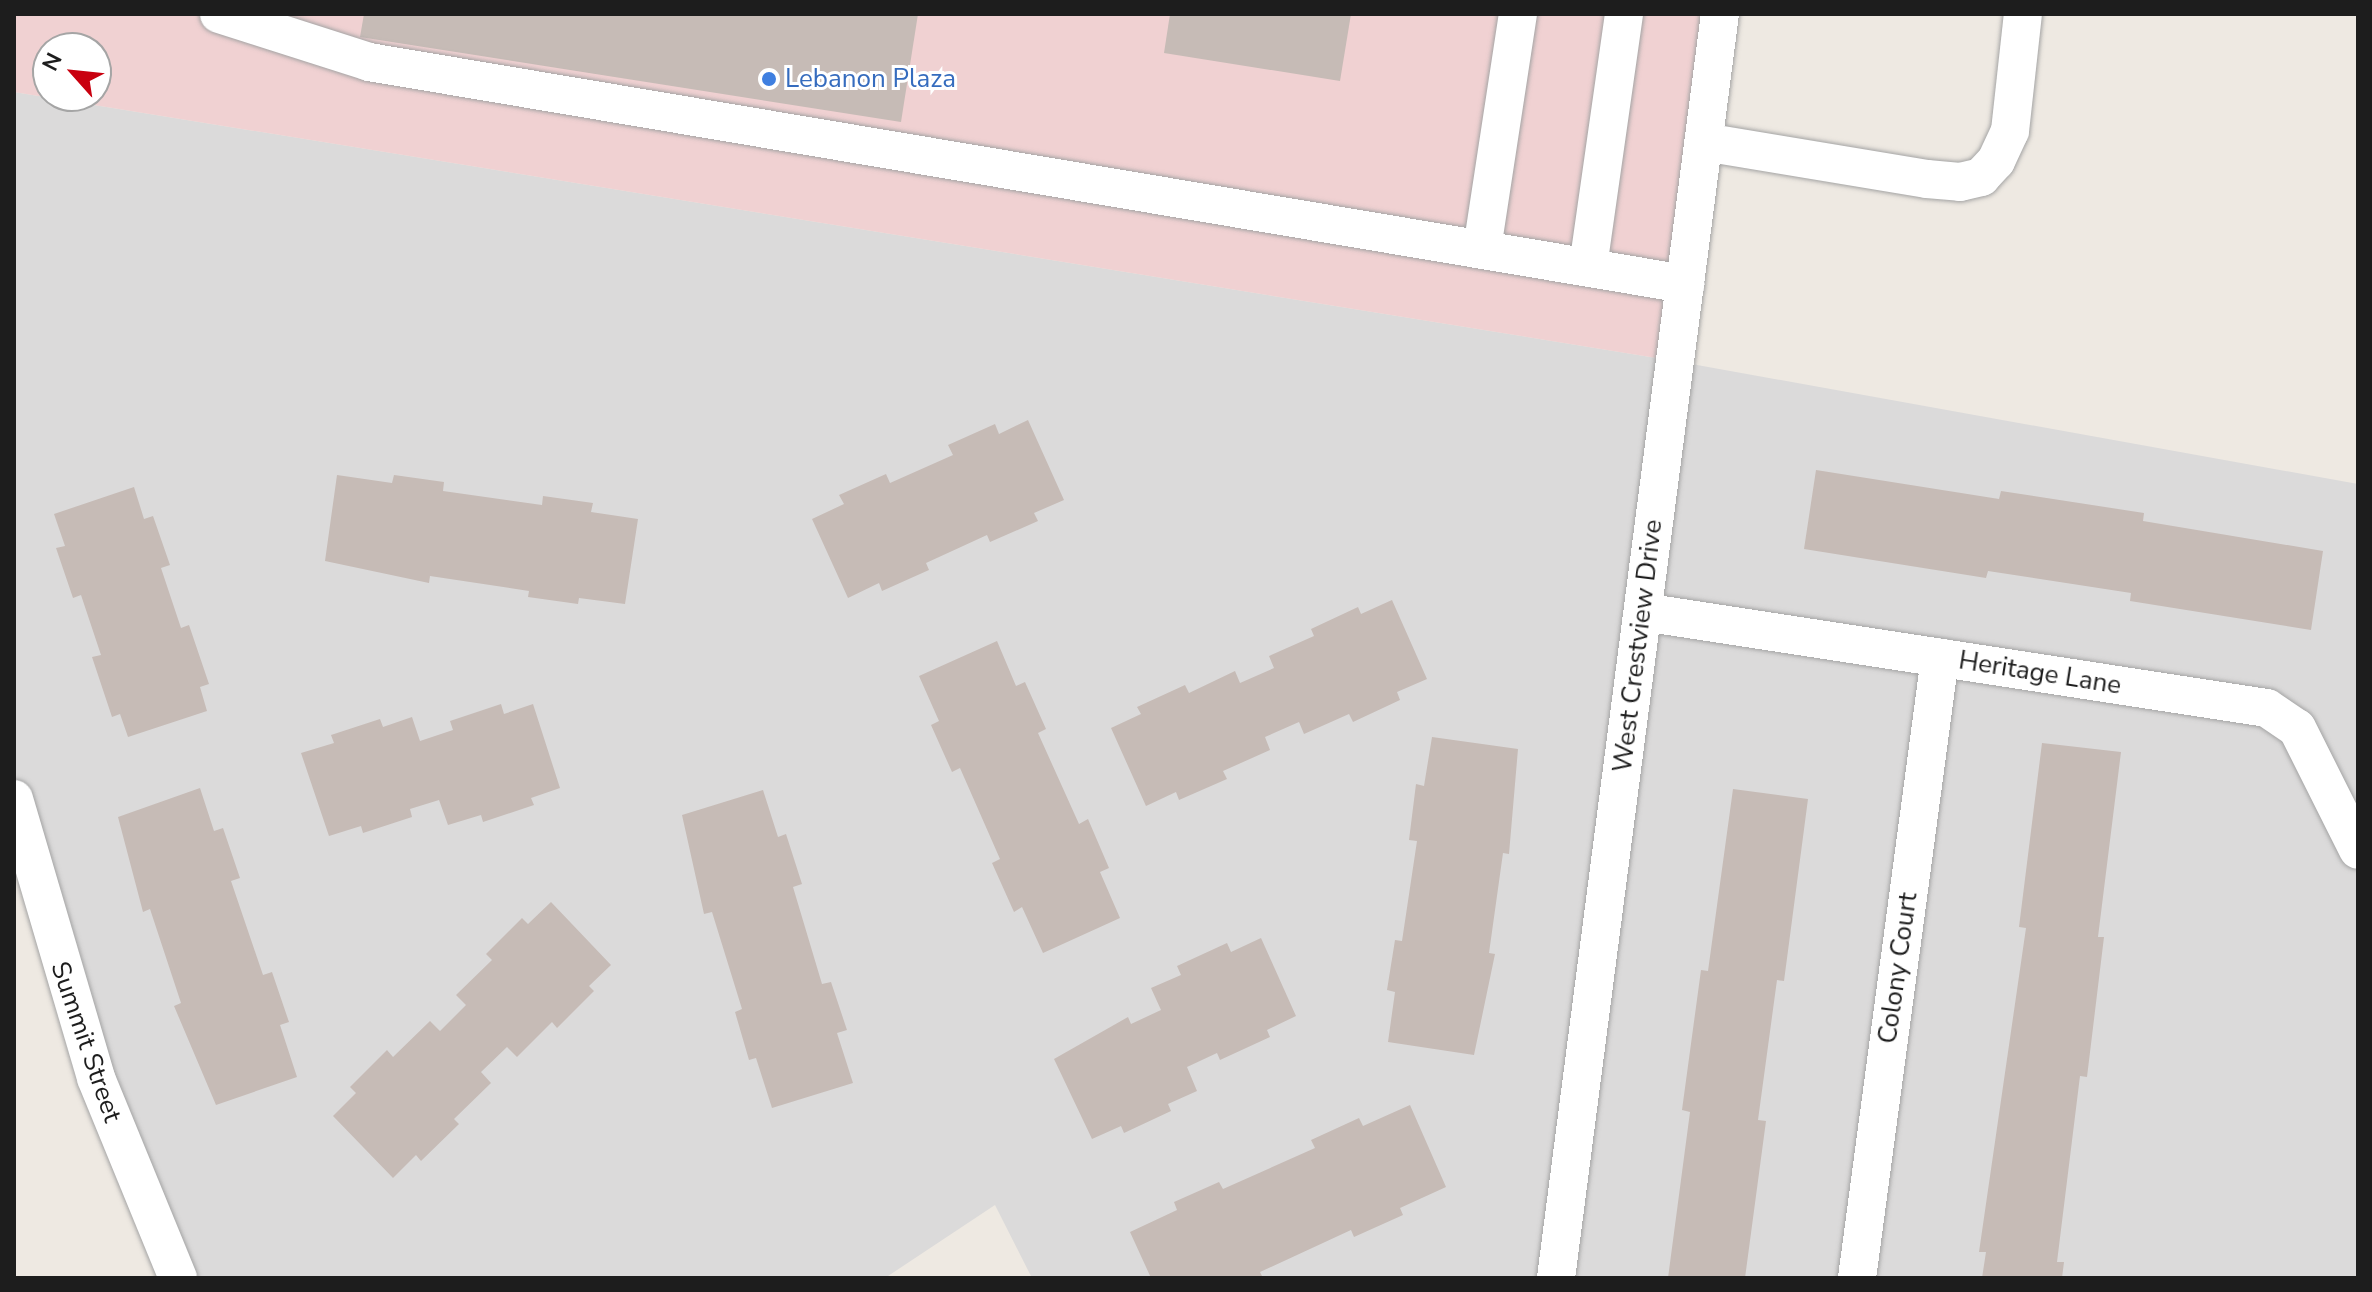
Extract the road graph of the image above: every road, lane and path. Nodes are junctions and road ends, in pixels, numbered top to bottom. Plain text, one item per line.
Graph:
1 (219, 14) edge
2 (1518, 14) edge
3 (1624, 14) edge
4 (1720, 14) edge
5 (2023, 14) edge
6 (1704, 142) junction
7 (1482, 249) junction
8 (1588, 267) junction
9 (1685, 284) junction
10 (1643, 612) junction
11 (1940, 658) junction
12 (14, 799) edge
13 (2358, 850) edge
14 (178, 1278) edge
15 (1556, 1278) edge
16 (1857, 1278) edge

1 - 7 street
2 - 7 street
3 - 8 street
4 - 6 street, West Crestview Drive
5 - 6 street
6 - 9 street, West Crestview Drive
7 - 8 street
8 - 9 street
9 - 10 street, West Crestview Drive
10 - 11 street, Heritage Lane
10 - 15 street, West Crestview Drive
11 - 13 street, Heritage Lane
11 - 16 street, Colony Court
12 - 14 street, Summit Street

